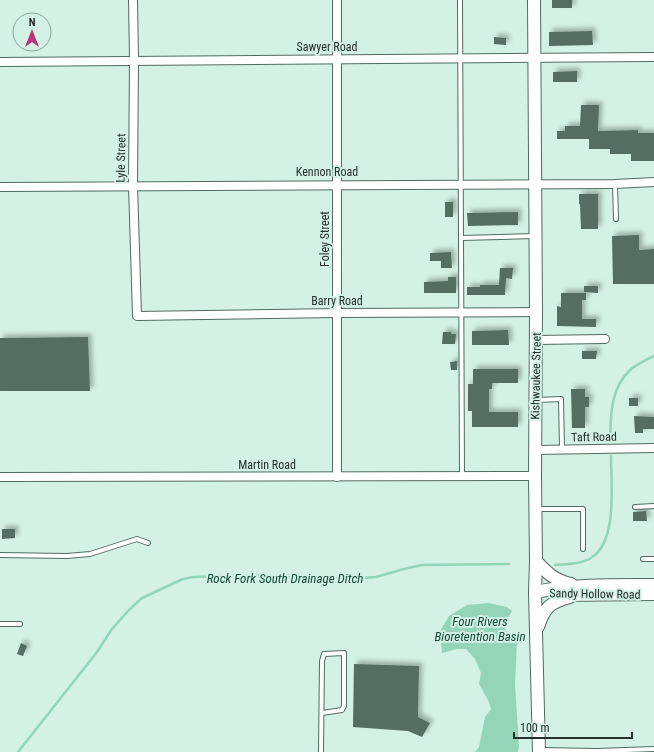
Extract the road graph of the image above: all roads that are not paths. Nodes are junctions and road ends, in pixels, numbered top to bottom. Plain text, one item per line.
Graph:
1 (133, 0) edge
2 (336, 0) edge
3 (460, 0) edge
4 (534, 0) edge
5 (654, 57) edge
6 (460, 58) junction
7 (534, 58) junction
8 (337, 59) junction
9 (134, 60) junction
10 (0, 62) edge
11 (654, 182) edge
12 (336, 184) junction
13 (460, 184) junction
14 (535, 184) junction
15 (615, 184) junction
16 (133, 185) junction
17 (0, 187) edge
18 (616, 219) dead end
19 (535, 236) junction
20 (461, 238) junction
21 (536, 312) junction
22 (337, 313) junction
23 (462, 313) junction
24 (137, 316) joint
25 (605, 339) dead end
26 (536, 340) junction
27 (536, 400) junction
28 (654, 448) edge
29 (535, 450) junction
30 (562, 450) junction
31 (462, 476) junction
32 (535, 476) junction
33 (0, 477) edge
34 (337, 477) junction
35 (654, 506) edge
36 (636, 507) dead end
37 (535, 509) junction
38 (148, 543) dead end
39 (583, 549) dead end
40 (0, 555) edge
41 (643, 559) dead end
42 (654, 559) edge
43 (536, 561) junction
44 (654, 585) edge
45 (585, 590) junction
46 (535, 592) junction
47 (654, 594) edge
48 (0, 624) edge
49 (20, 624) dead end
50 (536, 634) junction
51 (322, 713) junction
52 (654, 749) edge
53 (539, 751) edge
54 (597, 751) edge
55 (322, 752) edge

1 - 9 street, Lyle Street
2 - 8 street, Foley Street
3 - 6 lane
4 - 7 street, Kishwaukee Street
5 - 7 street, Sawyer Road
6 - 7 street, Sawyer Road
6 - 8 street, Sawyer Road
6 - 13 lane
7 - 14 street, Kishwaukee Street
8 - 9 street, Sawyer Road
8 - 12 street, Foley Street
9 - 10 street, Sawyer Road
9 - 16 street, Lyle Street
11 - 15 street, Kennon Road
12 - 13 street, Kennon Road
12 - 16 street, Kennon Road
12 - 22 street, Foley Street
13 - 14 street, Kennon Road
13 - 20 lane
14 - 15 street, Kennon Road
14 - 19 street, Kishwaukee Street
15 - 18 lane
16 - 17 street, Kennon Road
16 - 24 street, Lyle Street
19 - 20 lane
19 - 21 street, Kishwaukee Street
20 - 23 lane
21 - 23 street, Barry Road
21 - 26 street, Kishwaukee Street
22 - 23 street, Barry Road
22 - 24 street, Barry Road
22 - 34 street, Foley Street
23 - 31 lane
25 - 26 street
26 - 27 street, Kishwaukee Street
27 - 29 street, Kishwaukee Street
27 - 30 lane
28 - 30 street, Taft Road
29 - 30 street, Taft Road
29 - 32 street, Kishwaukee Street
31 - 32 street, Martin Road
31 - 34 street, Martin Road
32 - 37 street, Kishwaukee Street
33 - 34 street, Martin Road
35 - 36 lane
37 - 39 lane
37 - 43 street, Kishwaukee Street
38 - 40 lane
41 - 42 lane
43 - 45 street
43 - 46 street, Kishwaukee Street
44 - 45 street, Sandy Hollow Road
45 - 46 street, Sandy Hollow Road
45 - 47 street, Sandy Hollow Road
45 - 50 street
46 - 50 street, Kishwaukee Street
48 - 49 lane
50 - 53 street, Kishwaukee Street
51 - 51 lane
51 - 55 lane
52 - 54 lane
53 - 54 lane

